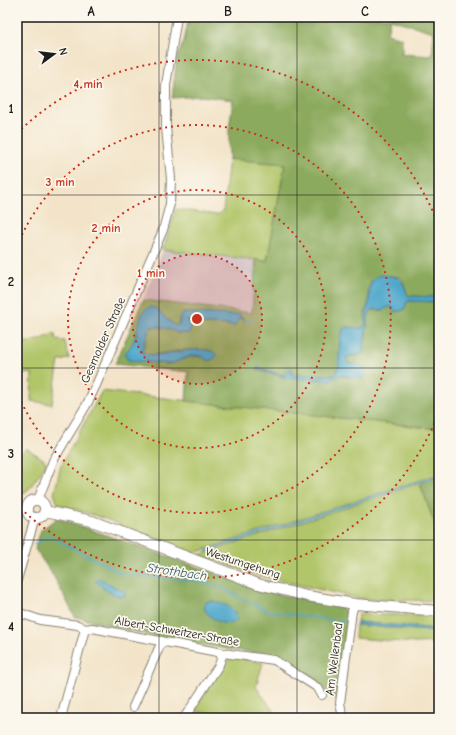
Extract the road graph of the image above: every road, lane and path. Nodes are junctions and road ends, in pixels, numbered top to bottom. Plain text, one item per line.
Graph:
1 (177, 17) edge
2 (38, 500) junction
3 (22, 508) edge
4 (45, 511) junction
5 (35, 518) junction
6 (17, 580) edge
7 (355, 604) junction
8 (439, 611) edge
9 (17, 612) edge
10 (85, 629) junction
11 (162, 641) junction
12 (223, 653) junction
13 (322, 695) dead end
14 (133, 707) dead end
15 (61, 718) edge
16 (184, 718) edge
17 (343, 718) edge

1 - 2 street, Gesmolder Straße
2 - 3 main road
2 - 4 main road
3 - 5 main road
4 - 5 main road
4 - 7 main road, Westumgehung
5 - 6 street
7 - 8 main road, Westumgehung
7 - 17 street, Am Wellenbad
9 - 10 street, Albert-Schweitzer-Straße
10 - 11 street, Albert-Schweitzer-Straße
10 - 15 street
11 - 12 street, Albert-Schweitzer-Straße
11 - 14 street
12 - 13 street, Albert-Schweitzer-Straße
12 - 16 street

